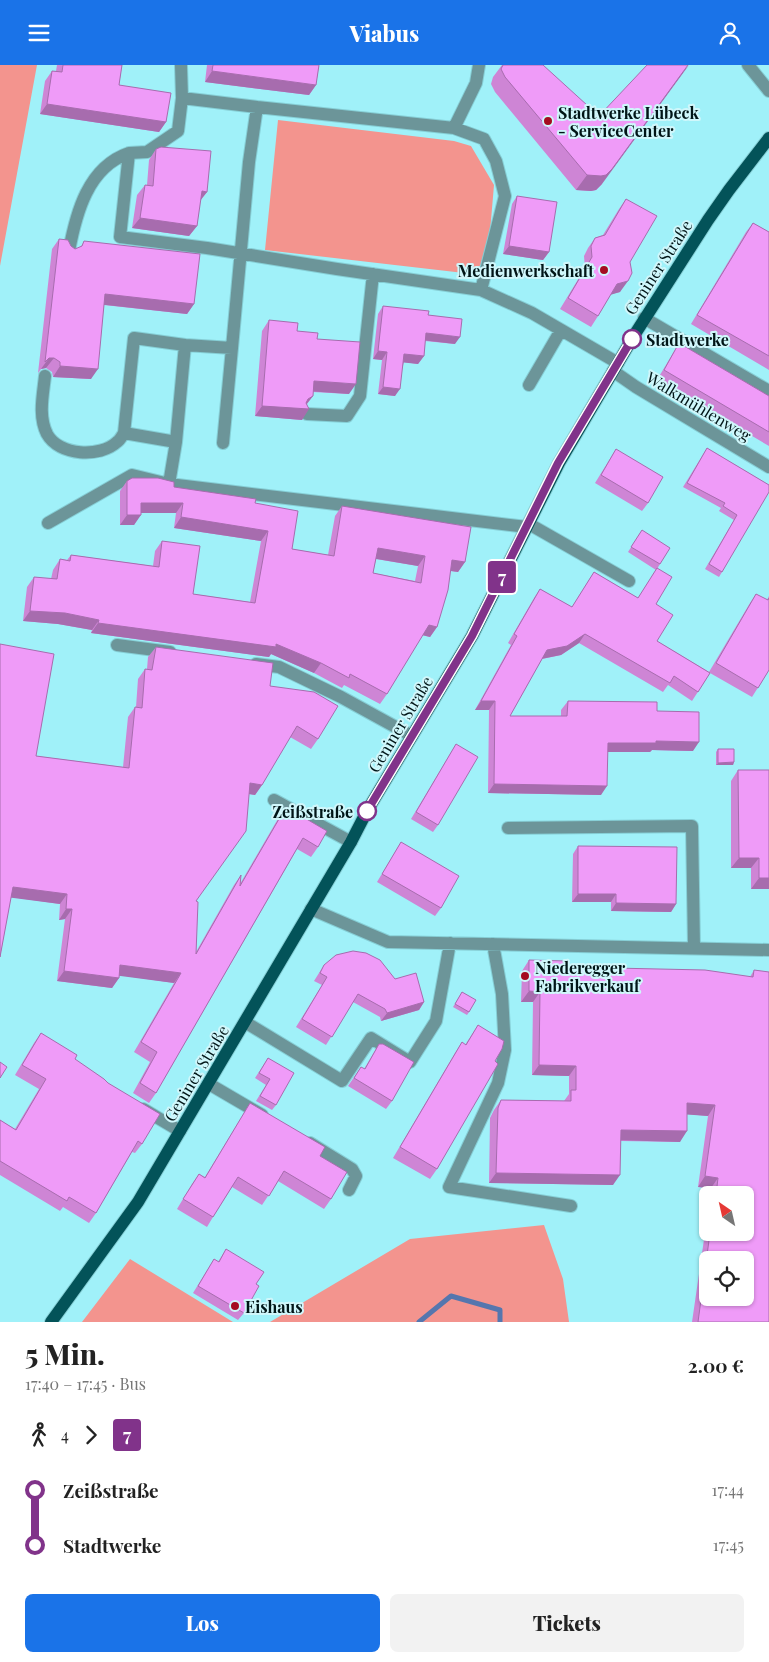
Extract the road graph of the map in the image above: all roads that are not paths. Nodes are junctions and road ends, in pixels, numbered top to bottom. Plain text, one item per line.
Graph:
1 (181, 65) edge
2 (479, 65) edge
3 (748, 65) edge
4 (769, 91) edge
5 (182, 98) junction
6 (257, 107) junction
7 (454, 128) junction
8 (769, 138) edge
9 (129, 153) junction
10 (69, 251) edge
11 (241, 255) junction
12 (373, 274) junction
13 (481, 291) junction
14 (644, 318) junction
15 (561, 330) junction
16 (186, 345) junction
17 (232, 348) junction
18 (615, 367) junction
19 (45, 376) edge
20 (528, 385) dead end
21 (769, 391) edge
22 (307, 414) edge
23 (124, 433) junction
24 (176, 442) junction
25 (223, 443) dead end
26 (769, 467) edge
27 (169, 484) junction
28 (48, 523) dead end
29 (528, 525) junction
30 (629, 581) dead end
31 (117, 645) dead end
32 (184, 654) edge
33 (241, 662) edge
34 (412, 736) junction
35 (274, 799) dead end
36 (508, 828) dead end
37 (351, 842) junction
38 (311, 909) junction
39 (450, 943) junction
40 (493, 944) junction
41 (694, 948) junction
42 (769, 949) edge
43 (245, 1022) junction
44 (208, 1084) junction
45 (135, 1104) edge
46 (275, 1122) edge
47 (180, 1131) junction
48 (300, 1136) edge
49 (349, 1190) dead end
50 (571, 1206) dead end
51 (51, 1322) edge

1 - 5 street
2 - 7 street
3 - 4 street
5 - 6 street
5 - 9 street
6 - 7 street
6 - 11 street
7 - 13 street
8 - 14 main road, Geniner Straße
9 - 10 street
9 - 11 street, Walkmühlenweg
11 - 12 street, Walkmühlenweg
11 - 17 street
12 - 13 street, Walkmühlenweg
12 - 22 street
13 - 15 street, Walkmühlenweg
14 - 18 main road, Geniner Straße
14 - 21 street
15 - 18 street, Walkmühlenweg
15 - 20 street
16 - 17 street
16 - 23 street
16 - 24 street
17 - 25 street
18 - 26 street, Walkmühlenweg
18 - 29 main road, Geniner Straße
19 - 23 street
23 - 24 street
24 - 27 street
27 - 28 street
27 - 29 street
29 - 30 street
29 - 34 main road, Geniner Straße
31 - 32 street
33 - 34 street
34 - 37 main road, Geniner Straße
35 - 37 street
36 - 41 street
37 - 38 main road, Geniner Straße
38 - 39 street
38 - 43 main road, Geniner Straße
39 - 40 street
39 - 43 street
40 - 41 street
40 - 50 street
41 - 42 street
43 - 44 main road, Geniner Straße
44 - 46 street
44 - 47 main road, Geniner Straße
45 - 47 street
47 - 51 main road, Geniner Straße
48 - 49 street

